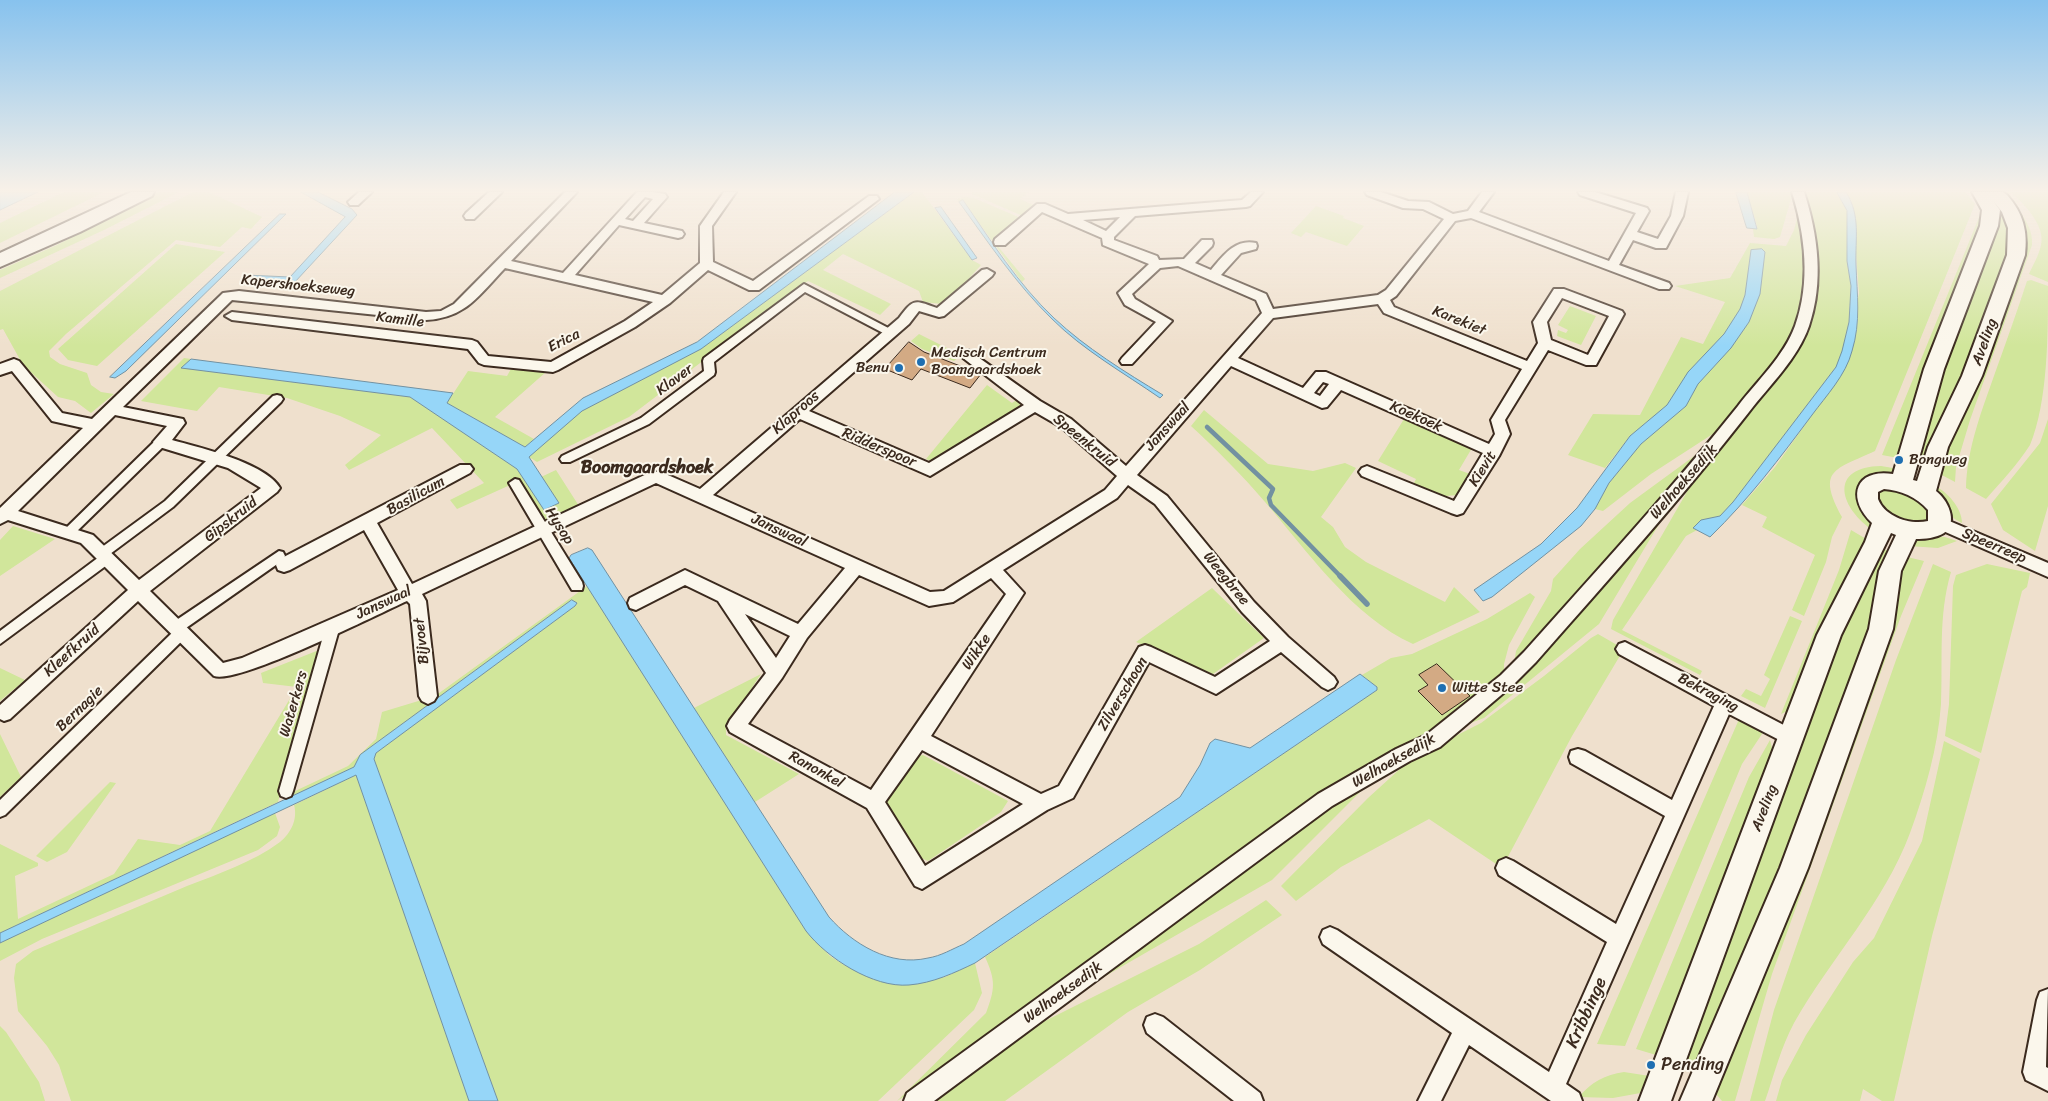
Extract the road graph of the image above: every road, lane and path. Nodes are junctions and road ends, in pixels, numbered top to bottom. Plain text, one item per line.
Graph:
1 (37, 243) edge
2 (521, 243) edge
3 (596, 243) edge
4 (706, 243) edge
5 (814, 243) edge
6 (1111, 243) edge
7 (1207, 243) dead end
8 (1432, 243) edge
9 (1551, 243) edge
10 (1625, 243) edge
11 (1809, 243) edge
12 (1982, 243) edge
13 (2018, 243) edge
14 (1251, 246) dead end
15 (0, 261) edge
16 (502, 263) junction
17 (707, 264) junction
18 (1156, 264) junction
19 (1183, 264) junction
20 (1612, 266) junction
21 (987, 273) dead end
22 (1212, 277) junction
23 (566, 278) junction
24 (1664, 286) dead end
25 (1382, 299) junction
26 (665, 300) junction
27 (343, 307) junction
28 (1269, 314) junction
29 (232, 316) dead end
30 (324, 328) junction
31 (892, 332) junction
32 (1545, 343) junction
33 (472, 345) joint
34 (968, 355) dead end
35 (1228, 360) junction
36 (1127, 361) dead end
37 (1529, 367) junction
38 (0, 370) edge
39 (276, 399) dead end
40 (1035, 405) junction
41 (110, 409) junction
42 (797, 412) junction
43 (94, 425) junction
44 (161, 442) junction
45 (1494, 452) junction
46 (217, 457) junction
47 (566, 459) dead end
48 (466, 469) dead end
49 (1367, 472) dead end
50 (1126, 475) junction
51 (1901, 482) junction
52 (514, 483) dead end
53 (1924, 494) junction
54 (702, 496) junction
55 (3, 515) edge
56 (1884, 520) junction
57 (368, 522) junction
58 (1940, 523) junction
59 (1909, 531) junction
60 (68, 533) junction
61 (543, 533) junction
62 (105, 556) junction
63 (282, 561) joint
64 (856, 567) junction
65 (992, 569) junction
66 (2048, 570) edge
67 (577, 586) dead end
68 (139, 590) junction
69 (408, 592) junction
70 (724, 596) junction
71 (636, 603) dead end
72 (333, 626) junction
73 (180, 629) junction
74 (801, 634) junction
75 (0, 638) edge
76 (1282, 642) junction
77 (1625, 649) dead end
78 (776, 673) junction
79 (1328, 682) dead end
80 (428, 696) dead end
81 (1725, 702) junction
82 (4, 713) dead end
83 (1791, 738) junction
84 (919, 739) junction
85 (1578, 757) dead end
86 (286, 791) dead end
87 (874, 802) junction
88 (1040, 804) junction
89 (0, 810) edge
90 (1676, 812) junction
91 (1506, 868) dead end
92 (922, 879) joint
93 (1330, 937) dead end
94 (1620, 938) junction
95 (2048, 1000) edge
96 (1156, 1025) dead end
97 (1466, 1029) junction
98 (2048, 1080) edge
99 (1554, 1088) junction
100 (915, 1101) edge
101 (1252, 1101) edge
102 (1429, 1101) edge
103 (1571, 1101) edge
104 (1655, 1101) edge
105 (1696, 1101) edge

1 - 15 main road
2 - 16 street, Kapershoekseweg
3 - 23 street
4 - 17 street
5 - 17 street
6 - 18 street
7 - 19 street
8 - 25 street
9 - 20 street
10 - 20 street
11 - 100 street, Welhoeksedijk
12 - 51 main road
13 - 53 main road, Aveling
14 - 22 street
16 - 23 street
16 - 27 street, Kapershoekseweg
17 - 26 street, Erica
18 - 19 street
18 - 36 street
19 - 22 street
20 - 24 street
21 - 31 street, Klaproos
22 - 28 street
23 - 26 street
25 - 28 street
25 - 37 street, Karekiet
26 - 33 street, Erica
27 - 30 street
27 - 41 street, Kapershoekseweg
28 - 35 street, Janswaal
29 - 30 street, Kamille
30 - 33 street, Kamille
31 - 42 street, Klaproos
31 - 47 street, Klaver
32 - 32 street
32 - 37 street, Kievit
34 - 40 street, Speenkruid
35 - 45 street, Koekoek
35 - 50 street, Janswaal
37 - 45 street, Kievit
38 - 43 street
39 - 46 street
40 - 42 street, Ridderspoor
40 - 50 street, Speenkruid
41 - 43 street, Kapershoekseweg
41 - 44 street
42 - 54 street, Klaproos
43 - 55 street, Kapershoekseweg
44 - 46 street, Gipskruid
44 - 60 street
45 - 49 street, Kievit
46 - 62 street
46 - 68 street, Gipskruid
48 - 57 street, Basilicum
50 - 65 street, Janswaal
50 - 76 street, Weegbree
51 - 53 main road
51 - 56 main road
52 - 61 street, Hysop
53 - 58 main road
54 - 61 street, Janswaal
54 - 64 street, Janswaal
55 - 60 street, Janswaal
56 - 59 main road
56 - 83 main road, Aveling
57 - 63 street, Basilicum
57 - 69 street
58 - 59 main road
58 - 66 street, Speerreep
59 - 105 main road
60 - 62 street, Janswaal
61 - 67 street, Hysop
61 - 69 street, Janswaal
62 - 68 street, Janswaal
62 - 75 street
63 - 73 street, Bernagie
64 - 65 street, Janswaal
64 - 74 street, Ranonkel
65 - 84 street, Wikke
68 - 73 street, Janswaal
68 - 82 street, Kleefkruid
69 - 72 street, Janswaal
69 - 80 street, Bijvoet
70 - 71 street
70 - 74 street
70 - 78 street
72 - 73 street, Janswaal
72 - 86 street, Waterkers
73 - 89 street, Bernagie
74 - 78 street, Ranonkel
76 - 79 street, Weegbree
76 - 88 street, Zilverschoon
77 - 81 street, Bekraging
78 - 87 street, Ranonkel
81 - 83 street, Bekraging
81 - 90 street, Kribbinge
83 - 104 main road, Aveling
84 - 87 street
84 - 88 street
85 - 90 street
87 - 92 street, Ranonkel
88 - 92 street, Zilverschoon
90 - 94 street, Kribbinge
91 - 94 street
93 - 97 street
94 - 99 street, Kribbinge
95 - 98 street
96 - 101 street
97 - 99 street
97 - 102 street
99 - 103 street

